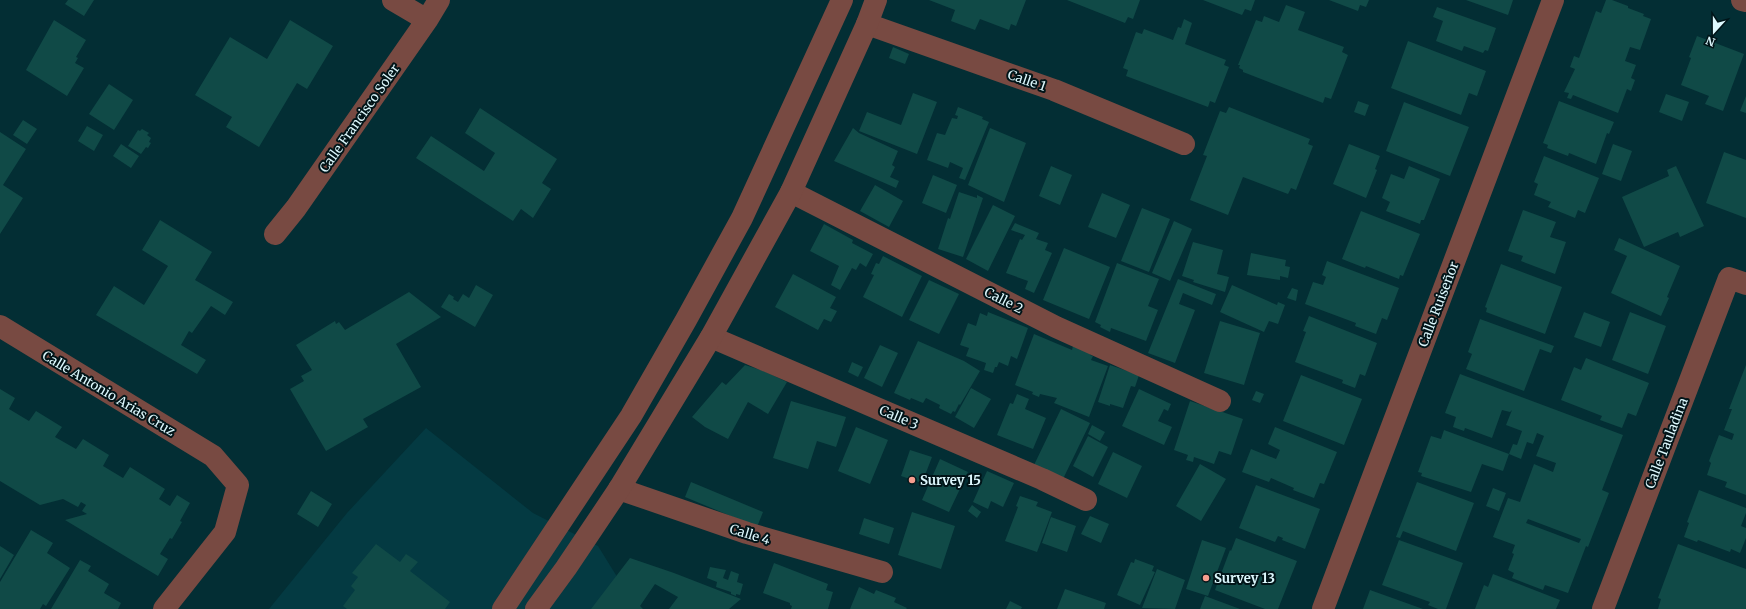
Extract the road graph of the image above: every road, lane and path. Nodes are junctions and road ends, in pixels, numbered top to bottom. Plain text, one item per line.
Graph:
1 (393, 0) edge
2 (439, 0) edge
3 (842, 0) edge
4 (876, 0) edge
5 (1553, 0) edge
6 (1742, 0) edge
7 (1746, 2) edge
8 (427, 20) junction
9 (867, 24) junction
10 (1184, 144) dead end
11 (791, 192) junction
12 (275, 234) dead end
13 (1737, 281) edge
14 (0, 326) edge
15 (711, 337) junction
16 (1220, 401) dead end
17 (619, 489) junction
18 (1086, 500) dead end
19 (882, 572) dead end
20 (164, 609) edge
21 (503, 609) edge
22 (536, 609) edge
23 (1323, 609) edge
24 (1603, 609) edge

1 - 8 street
2 - 8 street, Calle Francisco Soler
3 - 21 street
4 - 9 street
5 - 23 street, Calle Ruiseñor
6 - 7 street
8 - 12 street, Calle Francisco Soler
9 - 10 street, Calle 1
9 - 11 street
11 - 15 street
11 - 16 street, Calle 2
13 - 24 street, Calle Tauladina
14 - 20 street, Calle Antonio Arias Cruz
15 - 17 street
15 - 18 street, Calle 3
17 - 19 street, Calle 4
17 - 22 street

